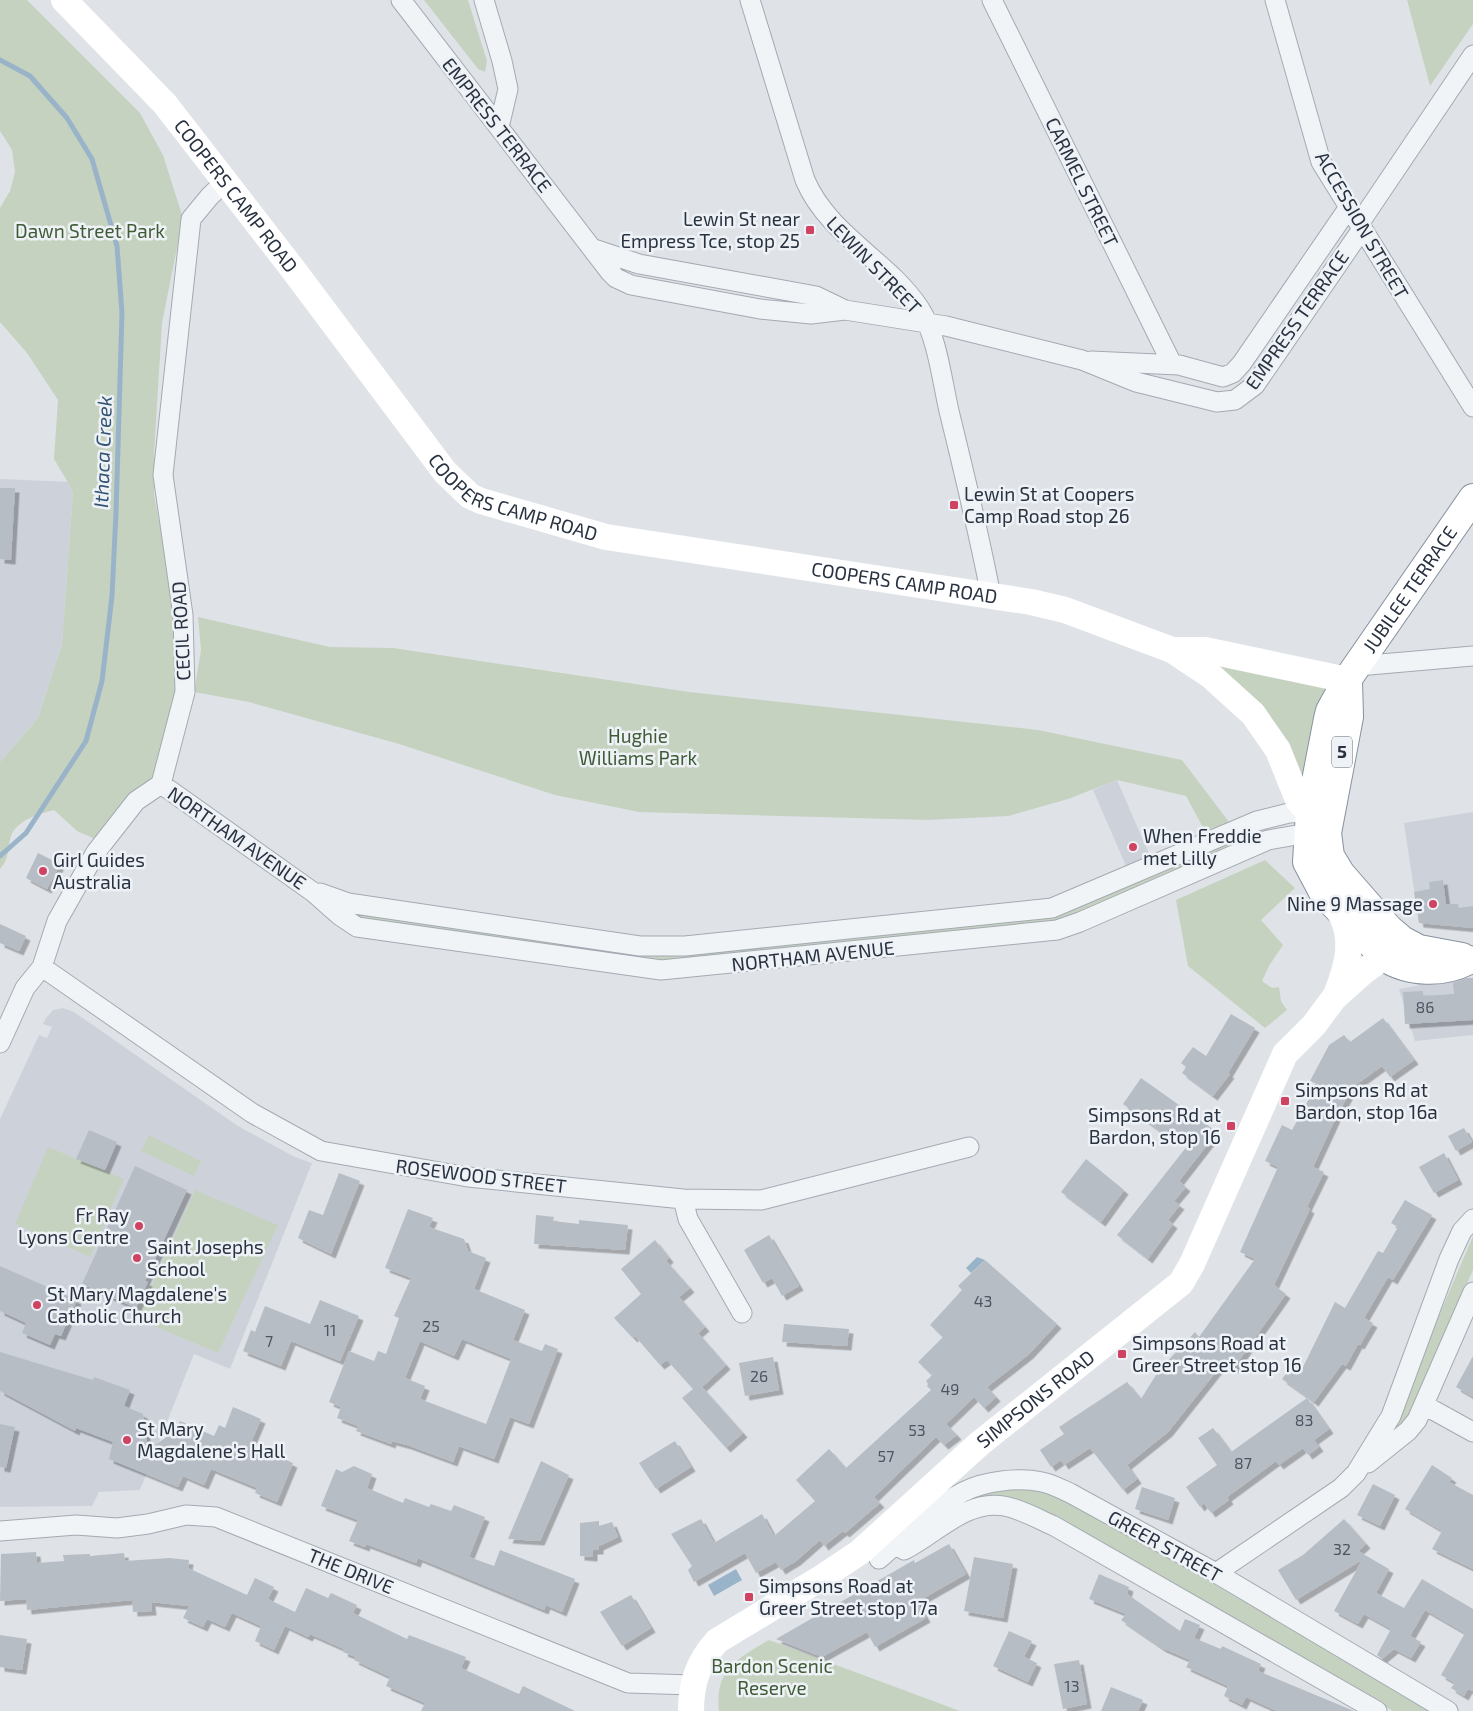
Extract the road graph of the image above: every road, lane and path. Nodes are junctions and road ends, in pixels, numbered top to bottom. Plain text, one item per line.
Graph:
1 (64, 0) edge
2 (401, 0) edge
3 (484, 0) edge
4 (750, 0) edge
5 (992, 0) edge
6 (1276, 0) edge
7 (1473, 55) edge
8 (499, 126) junction
9 (226, 181) junction
10 (1349, 207) junction
11 (1360, 226) junction
12 (928, 324) junction
13 (1082, 360) junction
14 (1172, 364) junction
15 (1473, 407) edge
16 (1473, 498) edge
17 (991, 596) junction
18 (1172, 650) junction
19 (1473, 656) edge
20 (1353, 673) junction
21 (161, 784) junction
22 (1314, 819) junction
23 (1339, 911) junction
24 (1400, 953) junction
25 (1471, 960) edge
26 (42, 967) junction
27 (1334, 998) junction
28 (1314, 1025) junction
29 (0, 1043) edge
30 (969, 1147) dead end
31 (683, 1199) junction
32 (1473, 1219) edge
33 (1473, 1292) edge
34 (742, 1313) dead end
35 (1424, 1405) junction
36 (1473, 1432) edge
37 (1356, 1473) junction
38 (0, 1531) edge
39 (869, 1555) junction
40 (1216, 1573) junction
41 (693, 1685) junction
42 (691, 1711) edge
43 (1377, 1711) edge
44 (1448, 1711) edge

1 - 9 main road, COOPERS CAMP ROAD
2 - 8 street, EMPRESS TERRACE
3 - 8 street
4 - 12 street, LEWIN STREET
5 - 14 street, CARMEL STREET
6 - 10 street, ACCESSION STREET
7 - 11 street, EMPRESS TERRACE
8 - 12 street, EMPRESS TERRACE
9 - 17 main road, COOPERS CAMP ROAD
9 - 21 street, CECIL ROAD
10 - 11 street, ACCESSION STREET
10 - 14 street, EMPRESS TERRACE
11 - 13 street, EMPRESS TERRACE
11 - 15 street, ACCESSION STREET
12 - 13 street, EMPRESS TERRACE
12 - 17 street, LEWIN STREET
13 - 14 street, EMPRESS TERRACE
16 - 20 highway, JUBILEE TERRACE
17 - 18 main road, COOPERS CAMP ROAD
18 - 20 main road, COOPERS CAMP ROAD
18 - 22 main road, COOPERS CAMP ROAD
19 - 20 street
20 - 22 highway, 5
21 - 22 street, NORTHAM AVENUE
21 - 26 street
22 - 23 highway, 5
22 - 24 highway, 5
23 - 24 highway, 5
23 - 27 main road
24 - 25 highway, 5
24 - 27 main road, SIMPSONS ROAD
24 - 28 main road, SIMPSONS ROAD
26 - 29 street
26 - 31 street, ROSEWOOD STREET
27 - 28 main road, SIMPSONS ROAD
28 - 39 main road, SIMPSONS ROAD
30 - 31 street, ROSEWOOD STREET
31 - 34 street
32 - 37 street
33 - 35 street
35 - 36 street
35 - 37 street
37 - 40 street
38 - 41 street, THE DRIVE
39 - 40 street, GREER STREET
39 - 41 main road, SIMPSONS ROAD
39 - 43 street, GREER STREET
40 - 44 street, GREER STREET
41 - 42 main road, SIMPSONS ROAD

